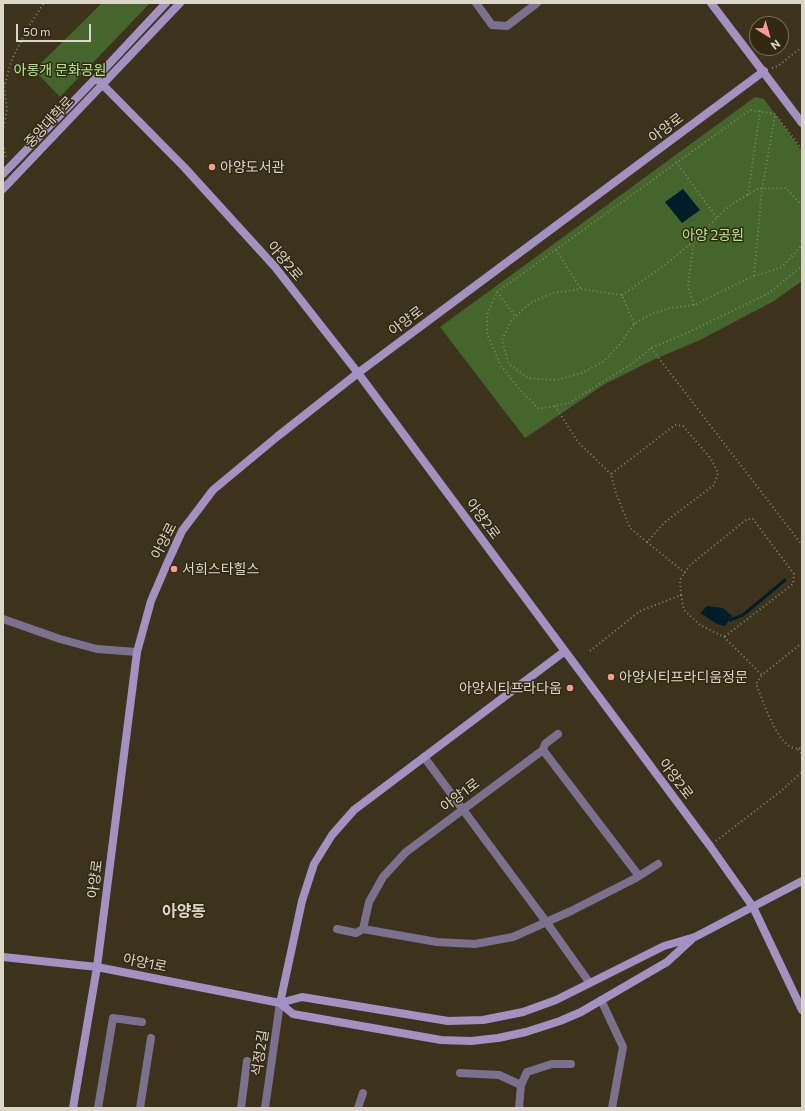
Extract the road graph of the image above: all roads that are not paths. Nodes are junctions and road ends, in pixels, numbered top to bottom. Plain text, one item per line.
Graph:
1 (166, 3) edge
2 (180, 3) edge
3 (476, 3) edge
4 (537, 3) edge
5 (712, 3) edge
6 (764, 71) junction
7 (96, 78) junction
8 (103, 84) junction
9 (802, 123) edge
10 (6, 171) edge
11 (3, 189) edge
12 (358, 373) junction
13 (3, 619) edge
14 (565, 651) junction
15 (137, 652) junction
16 (558, 734) dead end
17 (543, 750) junction
18 (424, 757) junction
19 (463, 809) junction
20 (658, 864) dead end
21 (639, 876) junction
22 (802, 881) edge
23 (753, 907) junction
24 (547, 923) junction
25 (337, 929) dead end
26 (363, 929) junction
27 (695, 936) junction
28 (3, 957) edge
29 (96, 967) junction
30 (590, 982) junction
31 (601, 1000) junction
32 (280, 1003) junction
33 (802, 1010) edge
34 (142, 1022) dead end
35 (151, 1038) dead end
36 (247, 1062) dead end
37 (571, 1064) dead end
38 (460, 1073) dead end
39 (521, 1085) junction
40 (363, 1093) dead end
41 (73, 1108) edge
42 (98, 1108) edge
43 (140, 1108) edge
44 (241, 1108) edge
45 (265, 1108) edge
46 (358, 1108) edge
47 (519, 1108) edge
48 (612, 1108) edge

1 - 7 street, 중앙대학로
2 - 8 street, 중앙대학로
3 - 4 street
5 - 6 street
6 - 9 street
6 - 12 street, 아양로
7 - 8 street, 아양2로
7 - 10 street, 중앙대학로
8 - 11 street, 중앙대학로
8 - 12 street, 아양2로
12 - 14 street, 아양2로
12 - 15 street, 아양로
13 - 15 street
14 - 18 street
14 - 23 street, 아양2로
15 - 29 street, 아양로
16 - 17 street, 아양1로
17 - 19 street, 아양1로
17 - 21 street
18 - 19 street
18 - 32 street
19 - 24 street
19 - 26 street, 아양1로
20 - 21 street
21 - 24 street
22 - 23 street, 아양1로
23 - 27 street, 아양1로
23 - 33 street, 아양2로
24 - 26 street
24 - 30 street
25 - 26 street
27 - 30 street, 아양1로
27 - 31 street, 아양1로
28 - 29 street, 아양1로
29 - 32 street, 아양1로
29 - 41 street, 아양로
30 - 32 street, 아양1로
31 - 32 street, 아양1로
31 - 48 street
32 - 45 street, 석정2길
34 - 42 street
35 - 43 street
36 - 44 street
37 - 39 street
38 - 39 street
39 - 47 street
40 - 46 street

